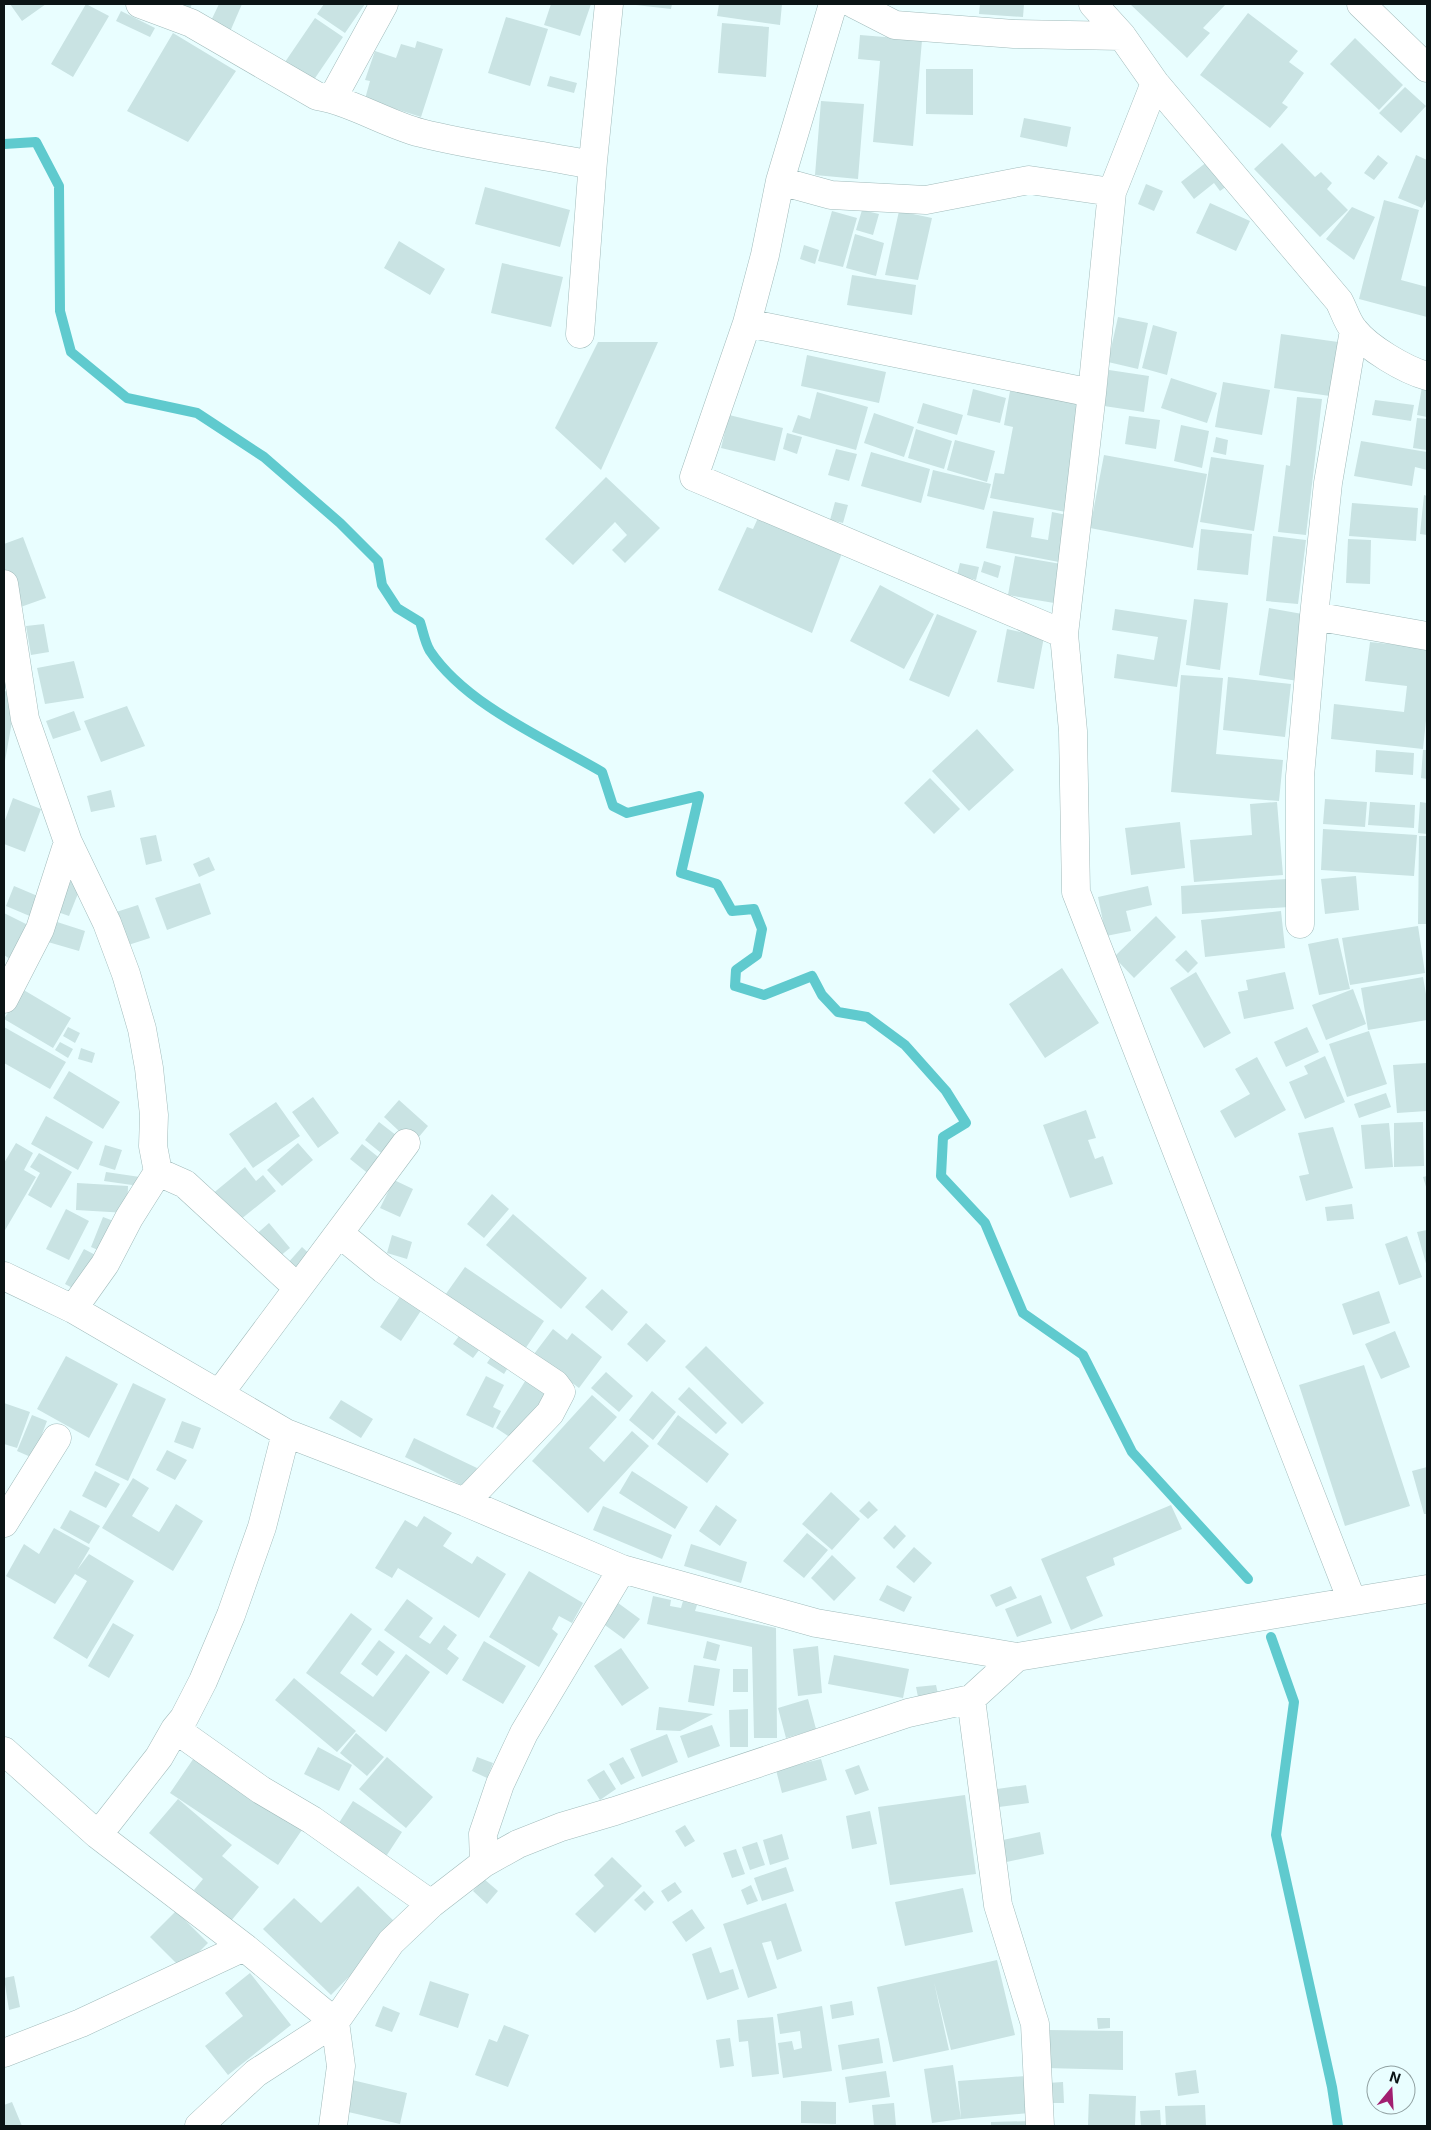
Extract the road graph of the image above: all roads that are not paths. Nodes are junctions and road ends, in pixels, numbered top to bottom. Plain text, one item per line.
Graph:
1 (140, 4) edge
2 (384, 4) edge
3 (609, 4) edge
4 (833, 4) edge
5 (854, 4) edge
6 (1093, 4) edge
7 (1361, 4) edge
8 (1122, 36) junction
9 (1427, 68) edge
10 (1155, 82) junction
11 (332, 99) junction
12 (593, 161) junction
13 (780, 181) junction
14 (1112, 192) junction
15 (747, 323) junction
16 (1354, 330) junction
17 (580, 334) dead end
18 (1427, 376) edge
19 (1092, 393) junction
20 (4, 584) edge
21 (1314, 616) junction
22 (1064, 634) junction
23 (1427, 636) edge
24 (68, 842) junction
25 (1300, 924) dead end
26 (4, 999) edge
27 (406, 1143) dead end
28 (158, 1172) junction
29 (340, 1234) junction
30 (4, 1276) edge
31 (298, 1288) junction
32 (73, 1309) junction
33 (220, 1394) junction
34 (286, 1433) junction
35 (56, 1438) dead end
36 (465, 1502) junction
37 (4, 1523) edge
38 (622, 1569) junction
39 (1427, 1589) edge
40 (1352, 1601) junction
41 (1017, 1657) junction
42 (971, 1699) junction
43 (174, 1729) junction
44 (4, 1751) edge
45 (98, 1835) junction
46 (484, 1863) junction
47 (431, 1904) junction
48 (244, 1947) junction
49 (335, 2022) junction
50 (4, 2053) edge
51 (199, 2126) edge
52 (333, 2126) edge
53 (1040, 2126) edge

1 - 11 street
2 - 11 street
3 - 12 street
4 - 13 street
5 - 8 street
6 - 8 street
7 - 9 street
8 - 10 street
10 - 14 street
10 - 16 street
11 - 12 street
12 - 17 street
13 - 14 street
13 - 15 street
14 - 19 street
15 - 19 street
15 - 22 street
16 - 18 street
16 - 21 street
19 - 22 street
20 - 24 street
21 - 23 street
21 - 25 street
22 - 40 street
24 - 26 street
24 - 28 street
27 - 29 street
28 - 31 street
28 - 32 street
29 - 31 street
29 - 36 street
30 - 32 street
31 - 33 street
32 - 33 street
33 - 34 street
34 - 36 street
34 - 43 street
35 - 37 street
36 - 38 street
38 - 41 street
38 - 46 street
39 - 40 street
40 - 41 street
41 - 42 street
42 - 46 street
42 - 53 street
43 - 45 street
43 - 47 street
44 - 45 street
45 - 48 street
46 - 47 street
47 - 49 street
48 - 49 street
48 - 50 street
49 - 51 street
49 - 52 street

